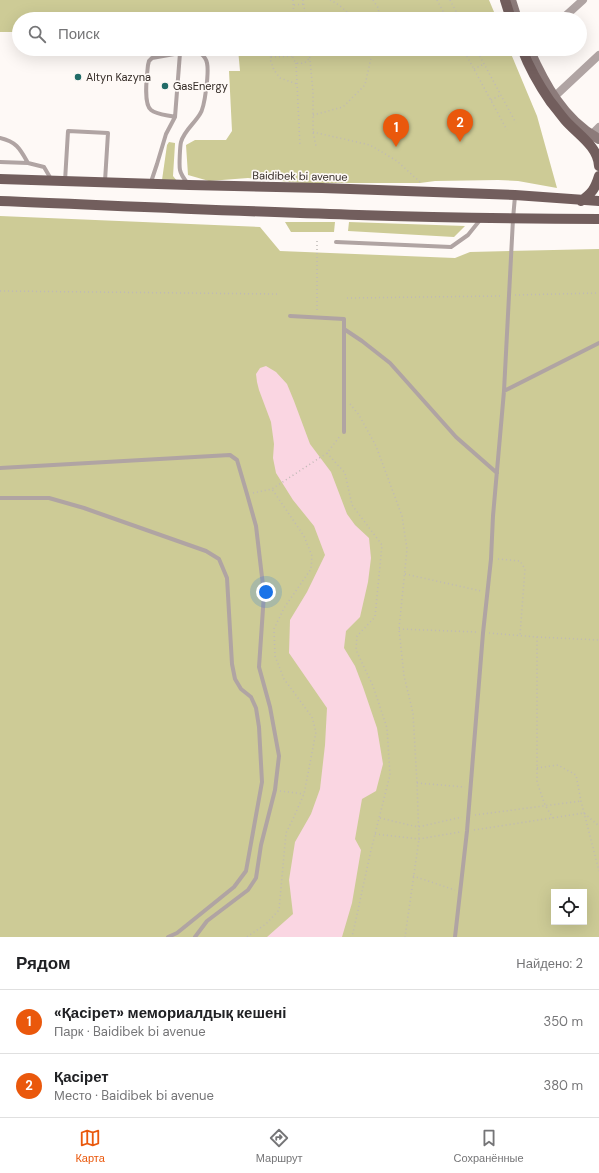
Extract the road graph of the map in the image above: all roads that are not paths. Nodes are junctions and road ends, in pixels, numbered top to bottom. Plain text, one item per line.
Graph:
1 (505, 0) edge
2 (511, 0) edge
3 (583, 0) edge
4 (509, 12) edge
5 (515, 12) edge
6 (570, 12) edge
7 (599, 55) edge
8 (163, 56) edge
9 (180, 56) edge
10 (204, 56) edge
11 (530, 56) edge
12 (531, 56) edge
13 (554, 96) junction
14 (175, 117) junction
15 (599, 127) edge
16 (595, 137) edge
17 (0, 138) edge
18 (0, 162) edge
19 (28, 163) junction
20 (599, 166) edge
21 (599, 176) edge
22 (0, 179) edge
23 (52, 181) junction
24 (66, 182) junction
25 (105, 183) junction
26 (150, 184) junction
27 (189, 186) junction
28 (515, 195) junction
29 (0, 201) edge
30 (581, 201) junction
31 (599, 201) edge
32 (482, 218) junction
33 (513, 219) junction
34 (599, 219) edge
35 (336, 242) dead end
36 (290, 316) dead end
37 (344, 330) junction
38 (599, 343) edge
39 (504, 391) junction
40 (344, 432) road end
41 (0, 468) edge
42 (497, 473) junction
43 (0, 498) edge
44 (168, 937) edge
45 (195, 937) edge
46 (455, 937) edge

1 - 4 main road
2 - 5 main road
3 - 6 street
7 - 13 street
8 - 14 lane
9 - 14 lane
10 - 27 lane
11 - 20 main road
12 - 13 main road
13 - 16 main road
14 - 26 lane
15 - 16 street
17 - 19 lane
18 - 19 lane
19 - 23 lane
21 - 30 main road
22 - 23 main road, Baidibek bi avenue
23 - 24 main road, Baidibek bi avenue
24 - 25 main road, Baidibek bi avenue
24 - 25 lane
25 - 26 main road, Baidibek bi avenue
26 - 27 main road, Baidibek bi avenue
27 - 28 main road, Baidibek bi avenue
28 - 30 main road, Baidibek bi avenue
28 - 33 lane
29 - 32 main road
30 - 31 main road, Baidibek bi avenue
32 - 33 main road
32 - 35 lane
33 - 34 main road
33 - 39 lane
36 - 37 lane
37 - 40 lane
37 - 42 lane
38 - 39 lane
39 - 42 lane
41 - 45 lane
42 - 46 lane
43 - 44 lane

